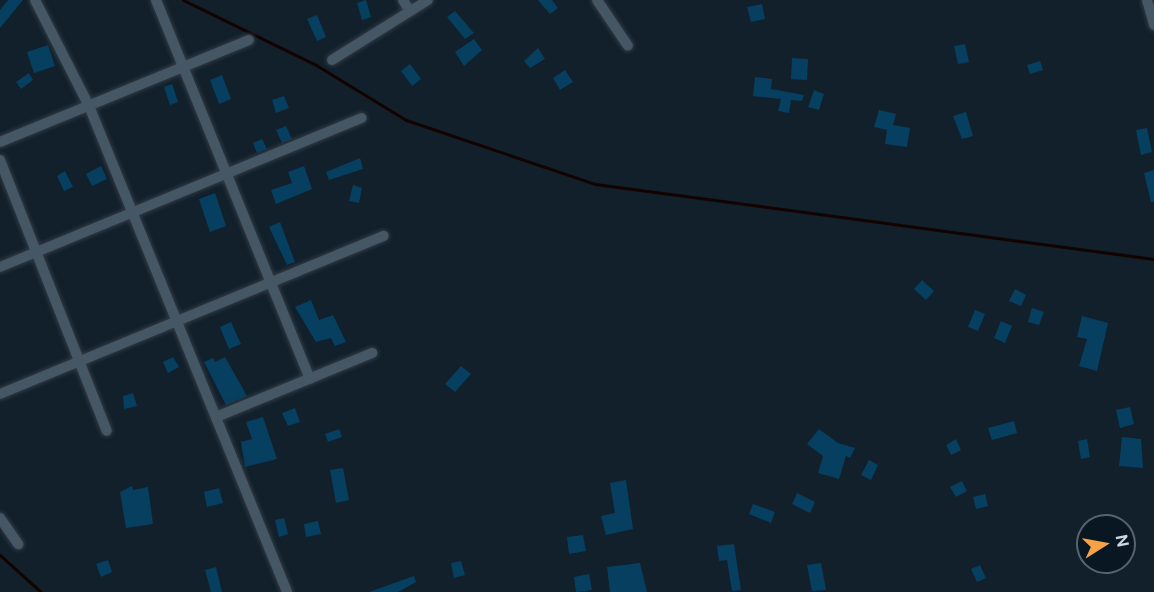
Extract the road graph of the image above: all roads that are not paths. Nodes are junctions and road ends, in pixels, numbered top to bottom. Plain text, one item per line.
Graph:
1 (35, 0) edge
2 (156, 0) edge
3 (403, 0) edge
4 (428, 0) edge
5 (597, 0) edge
6 (1147, 0) edge
7 (410, 11) junction
8 (1154, 24) edge
9 (249, 40) dead end
10 (628, 46) dead end
11 (332, 60) dead end
12 (183, 67) junction
13 (89, 106) junction
14 (362, 118) dead end
15 (0, 142) edge
16 (0, 160) edge
17 (226, 174) junction
18 (133, 212) junction
19 (384, 236) dead end
20 (36, 252) junction
21 (0, 267) edge
22 (271, 283) junction
23 (177, 321) junction
24 (372, 353) dead end
25 (79, 362) junction
26 (310, 379) junction
27 (0, 394) edge
28 (216, 417) junction
29 (107, 431) dead end
30 (0, 518) edge
31 (18, 544) dead end
32 (287, 592) edge

1 - 13 street
2 - 12 street
3 - 7 street
4 - 7 street
5 - 10 street
6 - 8 street
7 - 11 street
9 - 12 street
12 - 13 street
12 - 17 street
13 - 15 street
13 - 18 street
14 - 17 street
16 - 20 street
17 - 18 street
17 - 22 street
18 - 20 street
18 - 23 street
19 - 22 street
20 - 21 street
20 - 25 street
22 - 23 street
22 - 26 street
23 - 25 street
23 - 28 street
24 - 26 street
25 - 27 street
25 - 29 street
26 - 28 street
28 - 32 street
30 - 31 street

